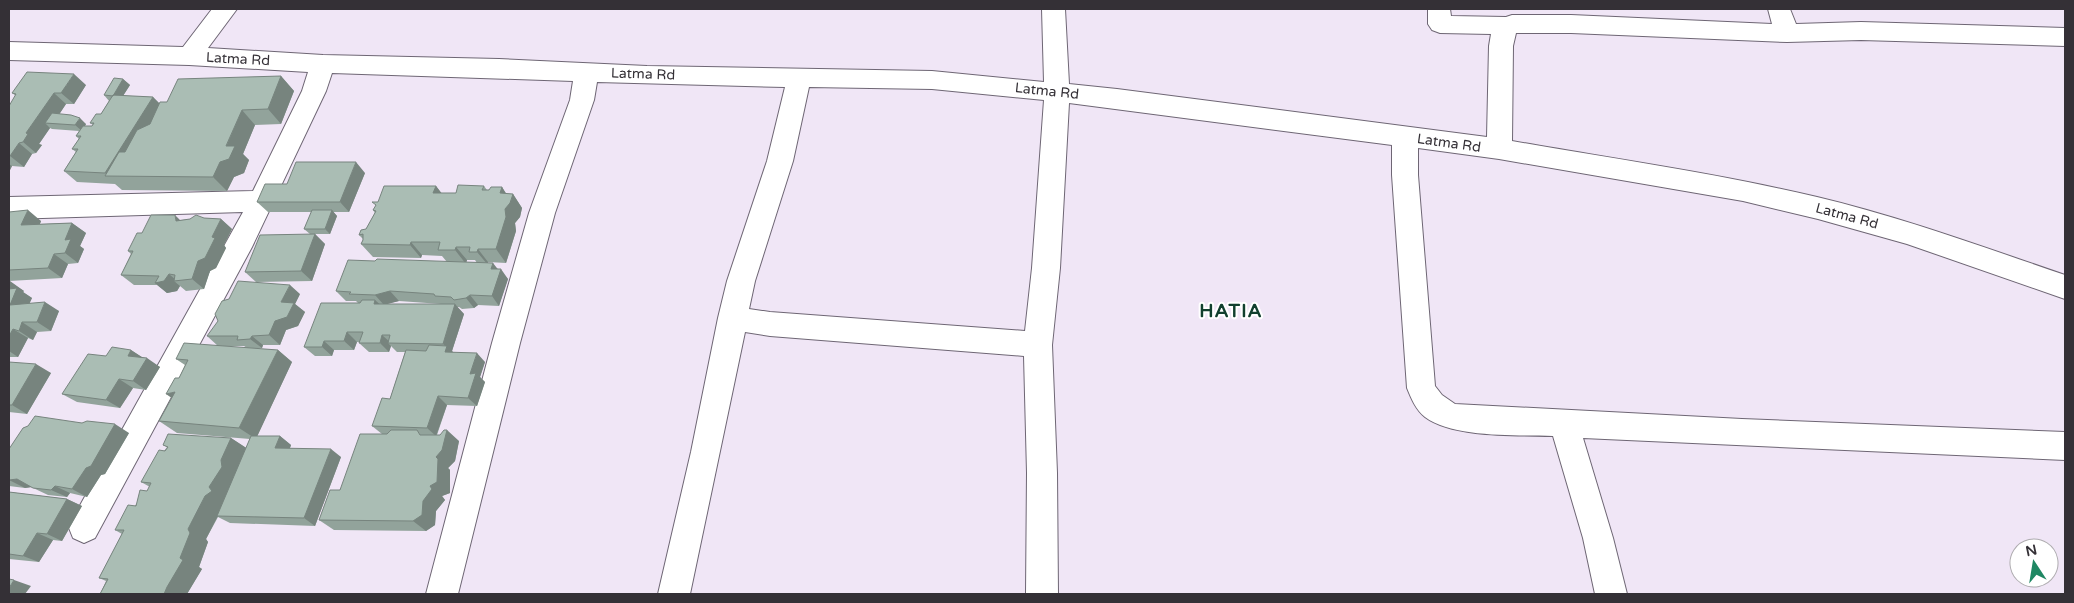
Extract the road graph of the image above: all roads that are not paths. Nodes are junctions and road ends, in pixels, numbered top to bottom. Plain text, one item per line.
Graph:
1 (225, 9) edge
2 (1054, 9) edge
3 (1439, 9) edge
4 (1779, 9) edge
5 (1507, 26) junction
6 (1787, 33) junction
7 (2065, 37) edge
8 (9, 51) edge
9 (189, 56) junction
10 (323, 64) junction
11 (588, 72) junction
12 (799, 78) junction
13 (1057, 93) junction
14 (1405, 137) junction
15 (1499, 149) junction
16 (261, 201) junction
17 (9, 208) edge
18 (2065, 287) edge
19 (732, 318) junction
20 (1038, 345) junction
21 (1564, 423) junction
22 (2065, 446) edge
23 (84, 528) dead end
24 (442, 594) edge
25 (674, 594) edge
26 (1042, 594) edge
27 (1611, 594) edge

1 - 9 street
2 - 13 street
3 - 5 street
4 - 6 street
5 - 6 street
5 - 15 street
6 - 7 street
8 - 9 street, Latma Rd
9 - 10 street, Latma Rd
10 - 11 street, Latma Rd
10 - 16 street
11 - 12 street, Latma Rd
11 - 24 street
12 - 13 street, Latma Rd
12 - 19 street
13 - 14 street, Latma Rd
13 - 20 street
14 - 15 street, Latma Rd
14 - 21 street
15 - 18 street, Latma Rd
16 - 17 street
16 - 23 street
19 - 20 street
19 - 25 street
20 - 26 street
21 - 22 street
21 - 27 street

